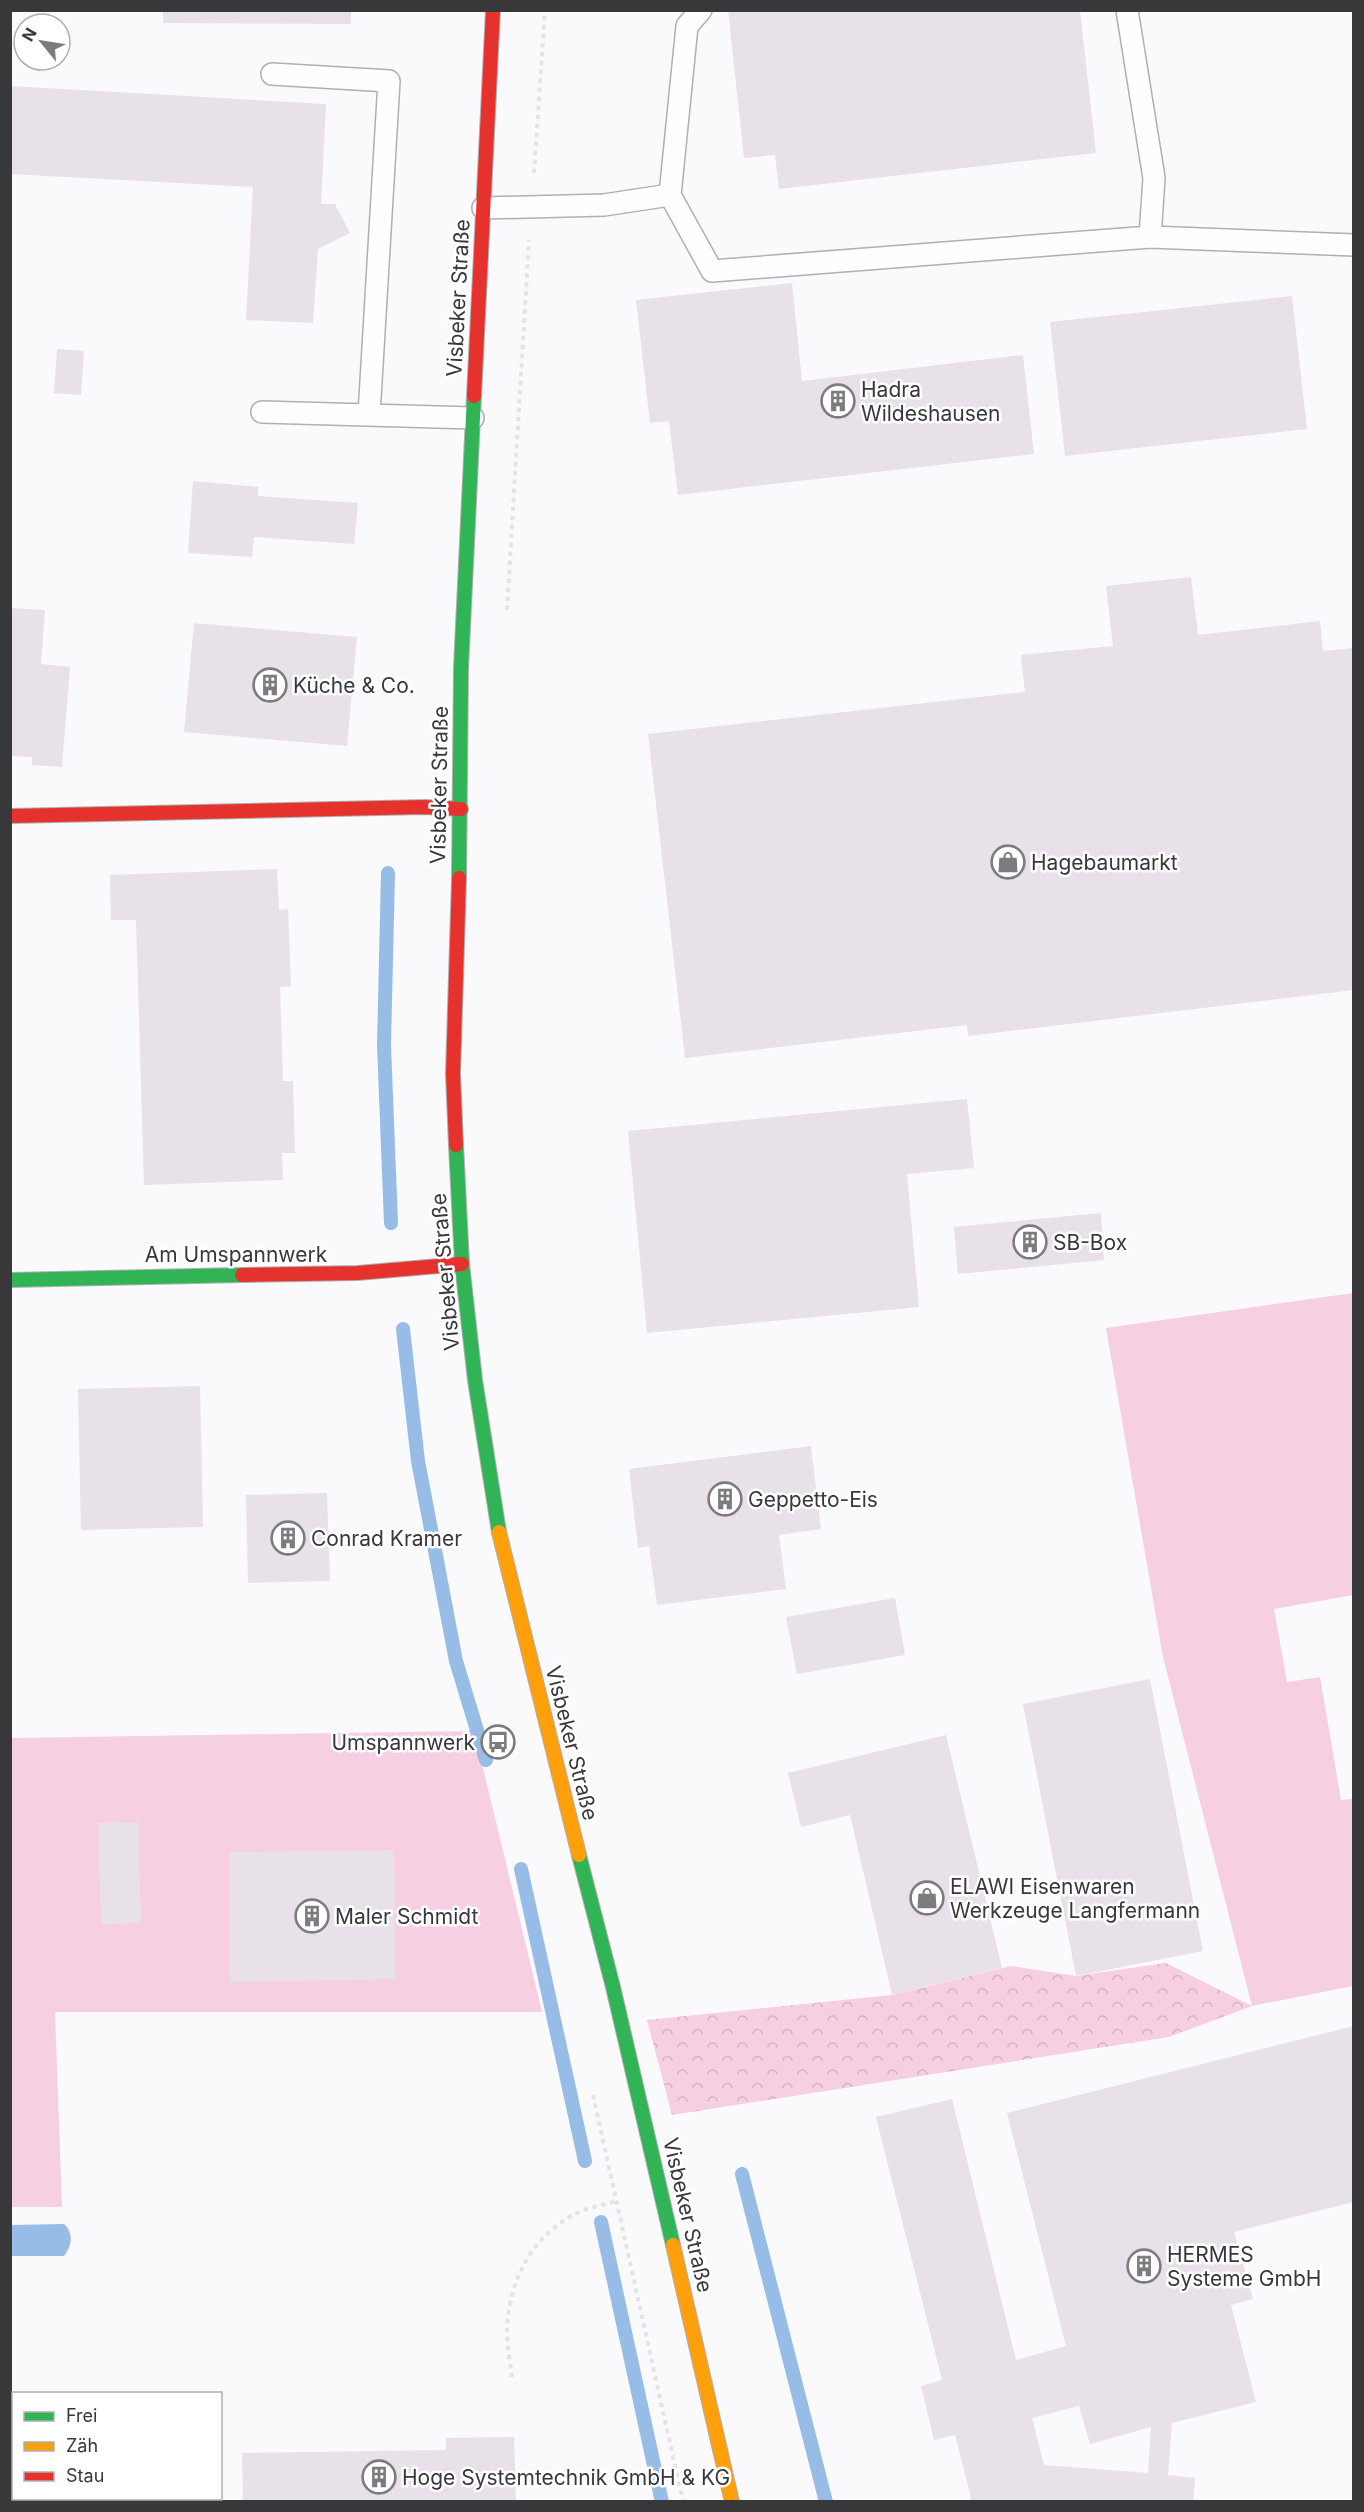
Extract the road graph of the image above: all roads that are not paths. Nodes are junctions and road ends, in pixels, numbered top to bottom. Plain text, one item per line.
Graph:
1 (493, 10) edge
2 (702, 10) edge
3 (1127, 10) edge
4 (272, 74) dead end
5 (670, 195) junction
6 (483, 208) junction
7 (1150, 237) junction
8 (1353, 245) edge
9 (262, 411) dead end
10 (369, 415) junction
11 (473, 418) junction
12 (461, 809) junction
13 (10, 816) edge
14 (462, 1264) junction
15 (10, 1280) edge
16 (732, 2502) edge

1 - 6 main road, Visbeker Straße
2 - 5 lane
3 - 7 lane
4 - 10 lane
5 - 6 lane
5 - 7 lane
6 - 11 main road, Visbeker Straße
7 - 8 lane
9 - 10 lane
10 - 11 lane
11 - 12 main road, Visbeker Straße
12 - 13 main road
12 - 14 main road, Visbeker Straße
14 - 15 main road, Am Umspannwerk
14 - 16 main road, Visbeker Straße

